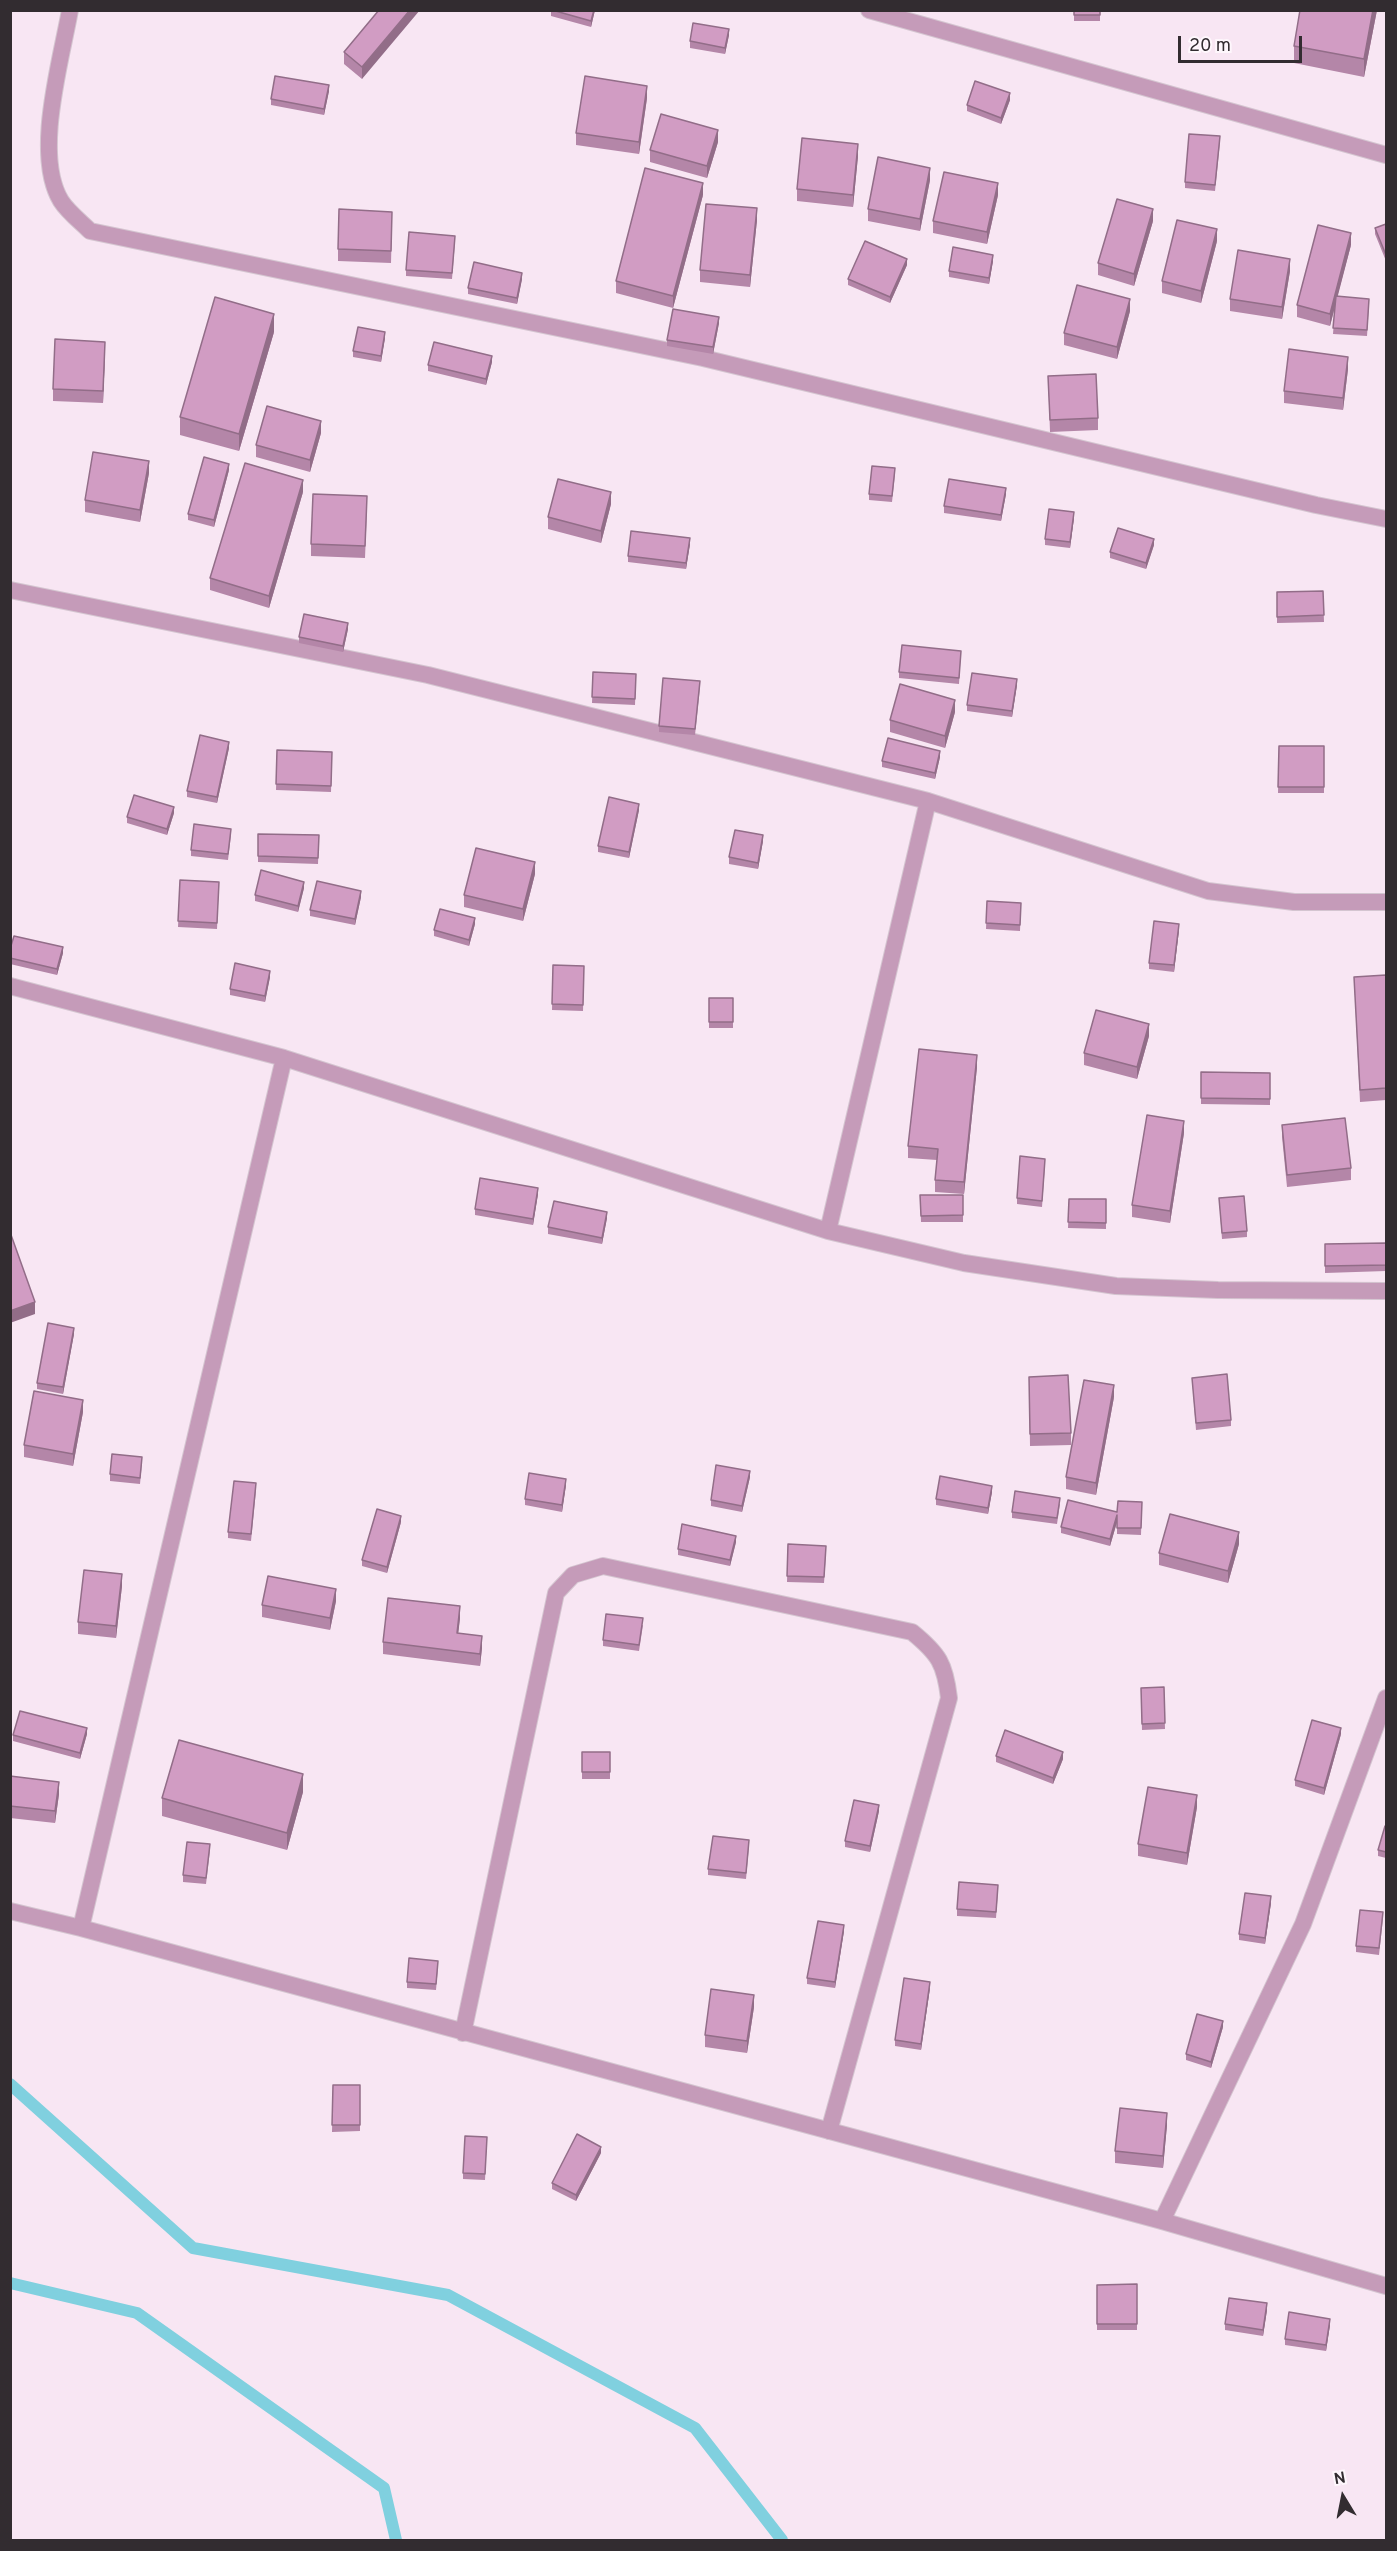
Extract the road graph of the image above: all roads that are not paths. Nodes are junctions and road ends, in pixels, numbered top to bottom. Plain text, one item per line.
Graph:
1 (70, 10) edge
2 (869, 10) edge
3 (1386, 155) edge
4 (1386, 519) edge
5 (10, 590) edge
6 (928, 801) junction
7 (1386, 902) edge
8 (10, 986) edge
9 (284, 1058) junction
10 (828, 1231) junction
11 (1386, 1291) edge
12 (1386, 1698) edge
13 (10, 1911) edge
14 (81, 1928) junction
15 (464, 2033) junction
16 (830, 2131) junction
17 (1162, 2221) junction
18 (1386, 2286) edge

1 - 4 street
2 - 3 street
5 - 6 street
6 - 7 street
6 - 10 street
8 - 9 street
9 - 10 street
9 - 14 street
10 - 11 street
12 - 17 street
13 - 14 street
14 - 15 street
15 - 16 street
15 - 16 street
16 - 17 street
17 - 18 street

